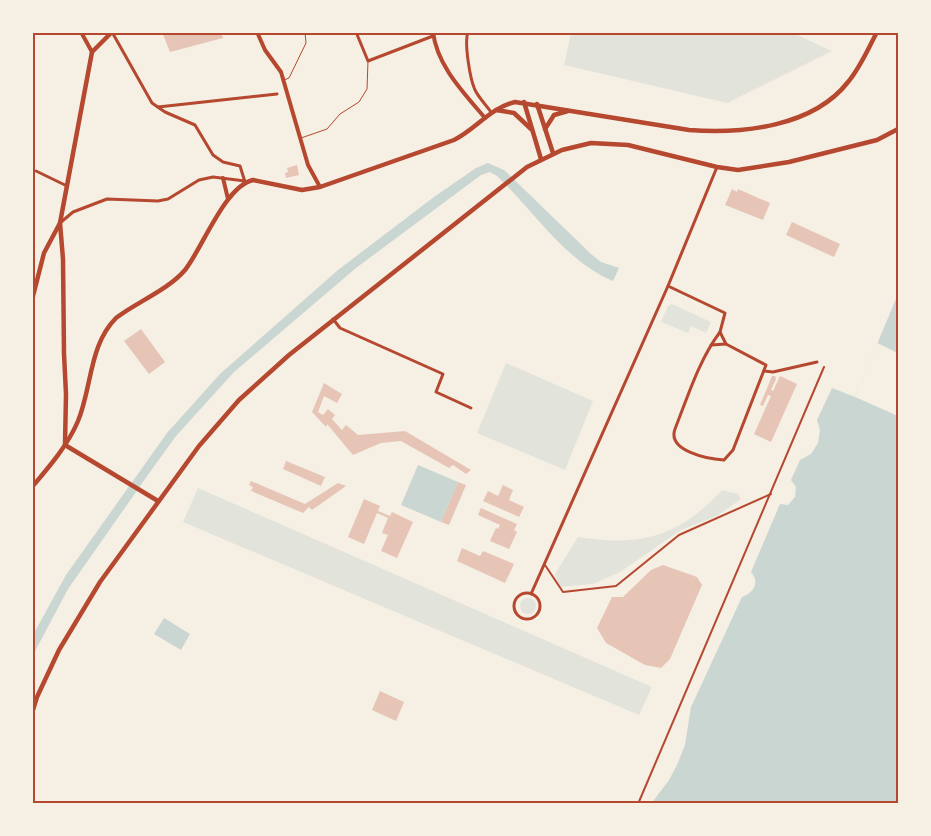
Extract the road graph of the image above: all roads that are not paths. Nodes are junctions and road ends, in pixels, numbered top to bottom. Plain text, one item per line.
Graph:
1 (81, 32) edge
2 (112, 32) edge
3 (257, 32) edge
4 (305, 32) edge
5 (356, 32) edge
6 (468, 32) edge
7 (877, 32) edge
8 (433, 34) edge
9 (92, 52) junction
10 (368, 62) junction
11 (283, 80) junction
12 (277, 94) dead end
13 (524, 102) junction
14 (537, 104) junction
15 (157, 107) junction
16 (493, 111) junction
17 (571, 111) junction
18 (485, 118) junction
19 (545, 129) junction
20 (898, 129) edge
21 (533, 130) junction
22 (300, 138) junction
23 (553, 153) junction
24 (541, 159) junction
25 (717, 167) junction
26 (36, 171) dead end
27 (223, 178) junction
28 (245, 182) junction
29 (67, 186) junction
30 (320, 187) junction
31 (229, 201) junction
32 (60, 223) junction
33 (668, 286) junction
34 (32, 300) edge
35 (333, 319) junction
36 (720, 332) junction
37 (726, 344) junction
38 (710, 345) junction
39 (817, 362) dead end
40 (824, 367) dead end
41 (764, 371) junction
42 (471, 408) dead end
43 (65, 445) junction
44 (32, 487) edge
45 (771, 494) junction
46 (158, 500) junction
47 (545, 565) junction
48 (532, 594) junction
49 (32, 712) edge
50 (638, 804) edge

1 - 9 street
2 - 9 main road
2 - 15 street
3 - 11 street
4 - 11 lane
5 - 10 street
6 - 16 street
7 - 17 main road
8 - 10 street
8 - 18 street
9 - 29 main road
10 - 22 lane
11 - 22 street
12 - 15 street
13 - 14 main road
13 - 16 main road
13 - 21 main road
14 - 17 main road
14 - 19 main road
15 - 28 street
16 - 18 main road
16 - 21 main road
17 - 19 main road
18 - 30 main road
19 - 23 main road
20 - 25 main road
21 - 24 main road
22 - 30 street
23 - 24 main road
23 - 25 main road
24 - 35 main road
25 - 33 street
26 - 29 street
27 - 28 street
27 - 31 street
27 - 32 street
28 - 30 main road
28 - 31 main road
29 - 32 main road
31 - 43 main road
32 - 34 main road
32 - 43 main road
33 - 36 street
33 - 47 street
35 - 42 street
35 - 46 main road
36 - 37 street
36 - 38 street
37 - 38 street
37 - 41 street
38 - 41 street
39 - 41 street
40 - 45 street
43 - 44 main road
43 - 46 main road
45 - 47 street
45 - 50 street
46 - 49 main road
47 - 48 street
48 - 48 street

